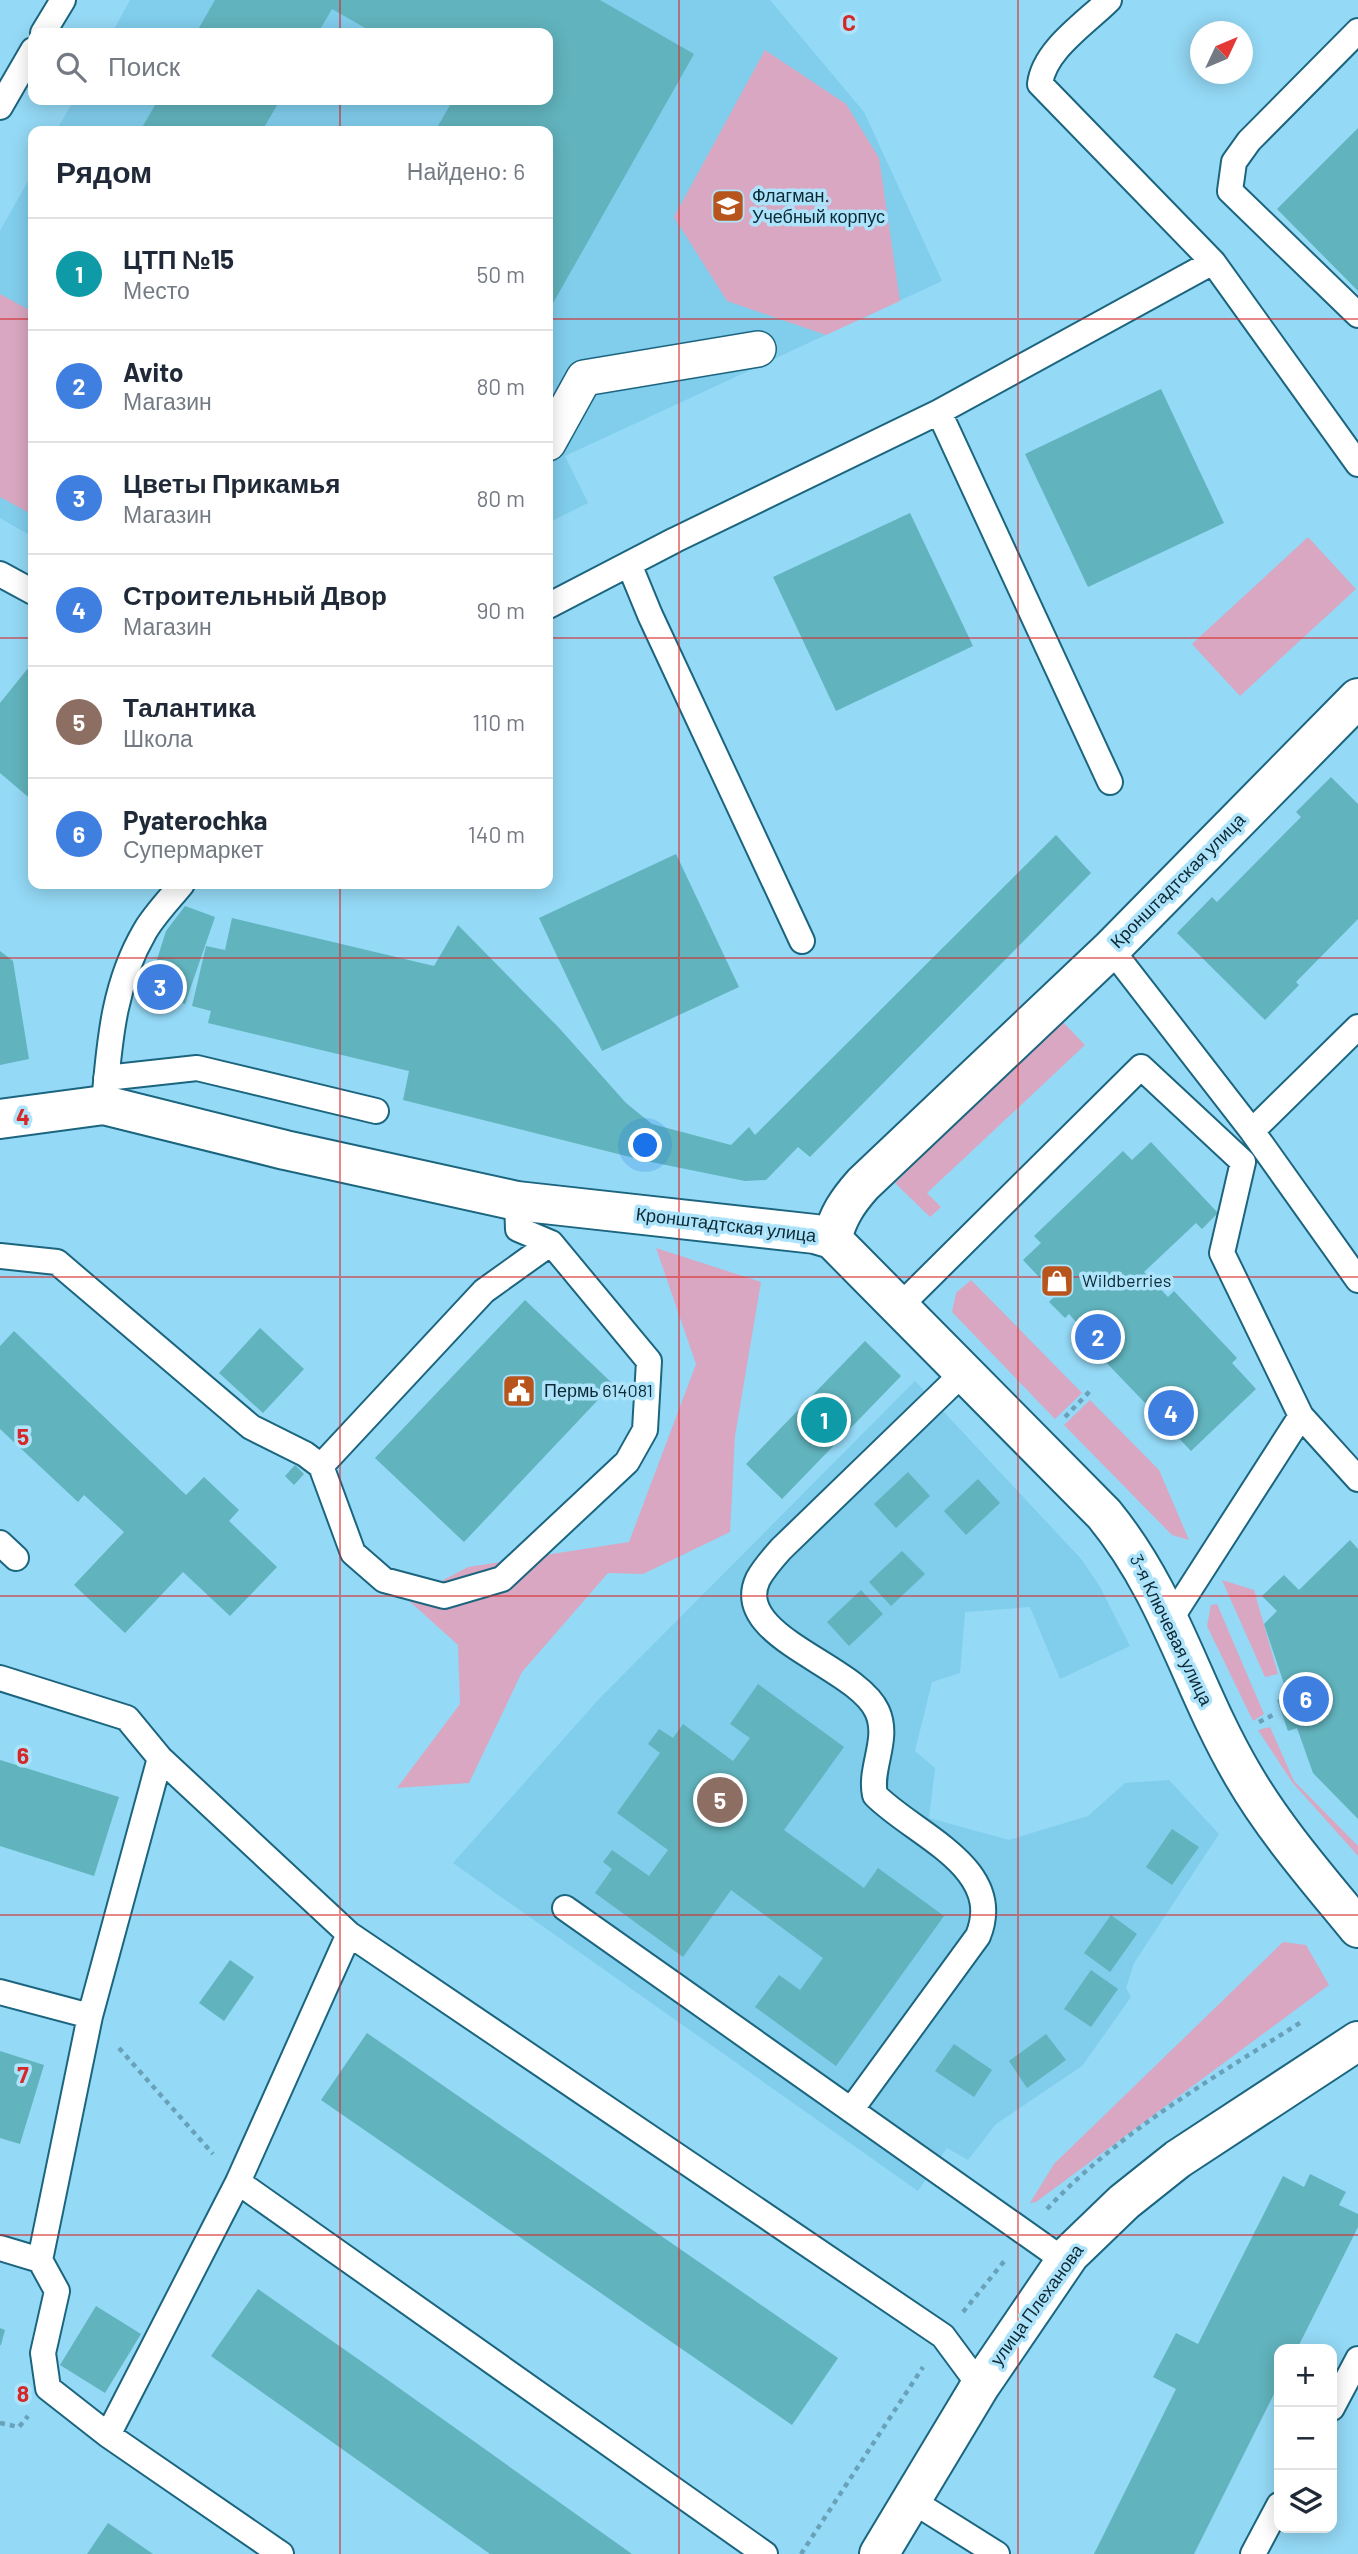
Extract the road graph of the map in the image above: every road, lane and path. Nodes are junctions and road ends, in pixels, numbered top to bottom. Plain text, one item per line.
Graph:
1 (62, 0) edge
2 (1109, 0) edge
3 (46, 28) edge
4 (1358, 31) edge
5 (28, 59) edge
6 (0, 107) edge
7 (1213, 262) junction
8 (1358, 315) edge
9 (758, 349) dead end
10 (939, 412) junction
11 (553, 434) edge
12 (1358, 464) edge
13 (629, 564) junction
14 (0, 574) edge
15 (28, 589) edge
16 (553, 603) edge
17 (1353, 714) edge
18 (1110, 782) dead end
19 (178, 889) edge
20 (802, 941) dead end
21 (1111, 949) junction
22 (1358, 1027) edge
23 (105, 1091) junction
24 (376, 1111) dead end
25 (0, 1119) edge
26 (1252, 1131) junction
27 (517, 1202) junction
28 (832, 1239) junction
29 (551, 1243) junction
30 (0, 1256) edge
31 (1358, 1280) edge
32 (898, 1308) junction
33 (963, 1373) junction
34 (1091, 1390) dead end
35 (1301, 1416) junction
36 (1062, 1419) dead end
37 (321, 1466) junction
38 (1358, 1479) edge
39 (1170, 1620) junction
40 (0, 1678) edge
41 (160, 1758) junction
42 (565, 1908) dead end
43 (1358, 1928) edge
44 (349, 1934) junction
45 (0, 1992) edge
46 (90, 2016) junction
47 (1358, 2041) edge
48 (851, 2110) junction
49 (238, 2182) junction
50 (0, 2248) edge
51 (40, 2260) junction
52 (1065, 2261) junction
53 (1358, 2359) edge
54 (980, 2386) junction
55 (1337, 2398) edge
56 (108, 2435) junction
57 (911, 2501) junction
58 (1274, 2514) edge
59 (990, 2552) edge
60 (281, 2554) edge
61 (765, 2554) edge
62 (879, 2554) edge
63 (1253, 2554) edge

1 - 3 lane
2 - 7 lane
4 - 8 lane
5 - 6 lane
7 - 10 lane
7 - 12 lane
9 - 11 street
10 - 13 lane
10 - 18 lane
13 - 16 lane
13 - 20 lane
14 - 15 lane
17 - 21 street, Кронштадтская улица
19 - 23 lane
21 - 26 lane
21 - 28 street, Кронштадтская улица
22 - 26 lane
23 - 24 lane
23 - 25 street, Кронштадтская улица
23 - 27 street, Кронштадтская улица
26 - 31 lane
27 - 28 street, Кронштадтская улица
27 - 29 lane
28 - 32 street, 3-я Ключевая улица
29 - 37 lane
29 - 37 lane
30 - 37 lane
32 - 33 street, 3-я Ключевая улица
32 - 35 lane
33 - 39 street, 3-я Ключевая улица
33 - 48 lane
34 - 36 path
35 - 38 lane
35 - 39 lane
39 - 43 street, 3-я Ключевая улица
40 - 41 lane
41 - 44 lane
41 - 46 lane
42 - 48 lane
44 - 49 lane
44 - 54 lane
45 - 46 lane
46 - 49 path
46 - 51 lane
47 - 52 street, улица Плеханова
48 - 52 lane
49 - 56 lane
49 - 61 lane
50 - 51 lane
51 - 56 lane
52 - 54 street, улица Плеханова
53 - 55 lane
54 - 57 street, улица Плеханова
56 - 60 lane
57 - 59 lane
57 - 62 street, улица Плеханова
58 - 63 lane

